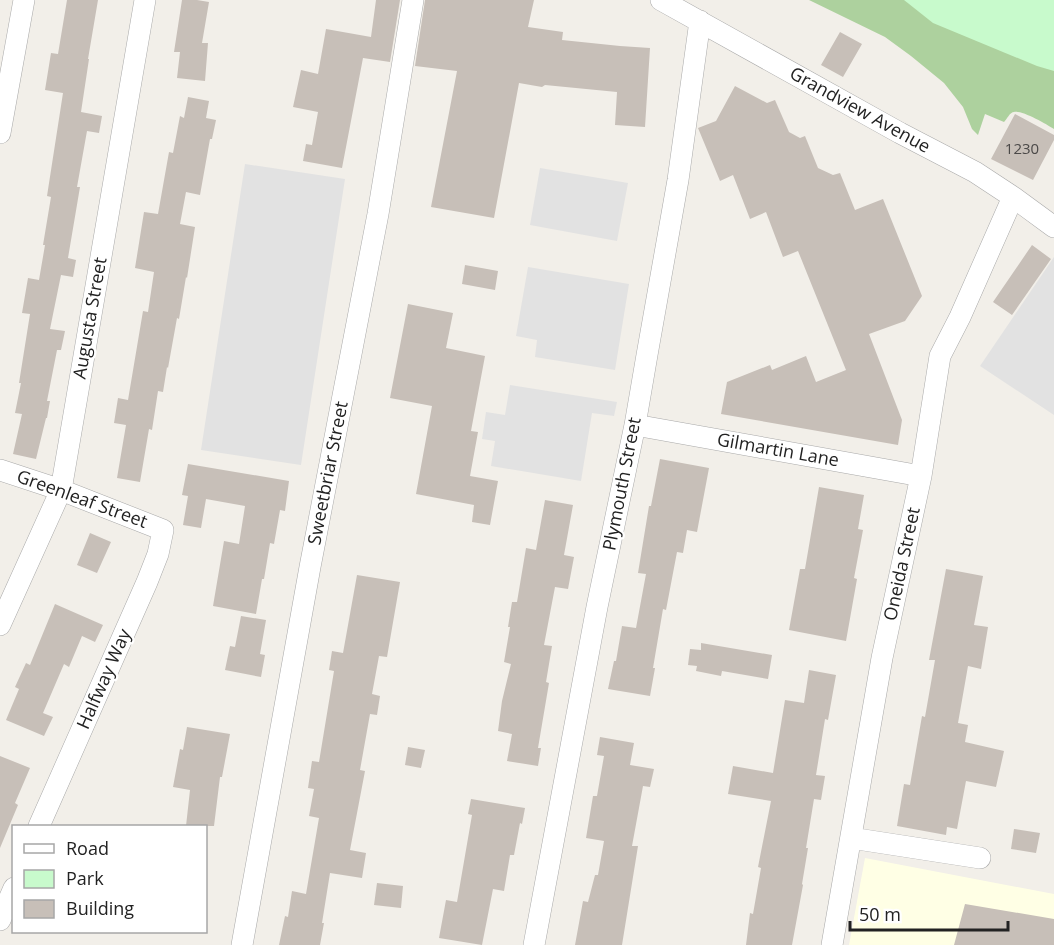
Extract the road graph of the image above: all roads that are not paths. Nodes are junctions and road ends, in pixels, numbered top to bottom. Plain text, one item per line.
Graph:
1 (24, 0) edge
2 (144, 0) edge
3 (413, 0) edge
4 (661, 0) edge
5 (700, 21) junction
6 (0, 133) edge
7 (1013, 197) junction
8 (1054, 227) edge
9 (634, 424) junction
10 (0, 470) edge
11 (921, 476) junction
12 (61, 489) junction
13 (163, 530) joint
14 (0, 626) edge
15 (39, 825) edge
16 (851, 838) junction
17 (980, 858) dead end
18 (12, 893) edge
19 (0, 920) edge
20 (242, 945) edge
21 (534, 945) edge
22 (832, 945) edge

1 - 6 street
2 - 12 street, Augusta Street
3 - 20 street, Sweetbriar Street
4 - 5 street, Grandview Avenue
5 - 7 street, Grandview Avenue
5 - 9 street, Plymouth Street
7 - 8 street, Grandview Avenue
7 - 11 street, Oneida Street
9 - 11 street, Gilmartin Lane
9 - 21 street, Plymouth Street
10 - 12 street, Greenleaf Street
11 - 16 street, Oneida Street
12 - 13 street, Greenleaf Street
12 - 14 street, Augusta Street
13 - 15 street, Halfway Way
16 - 17 street
16 - 22 street, Oneida Street
18 - 19 street

